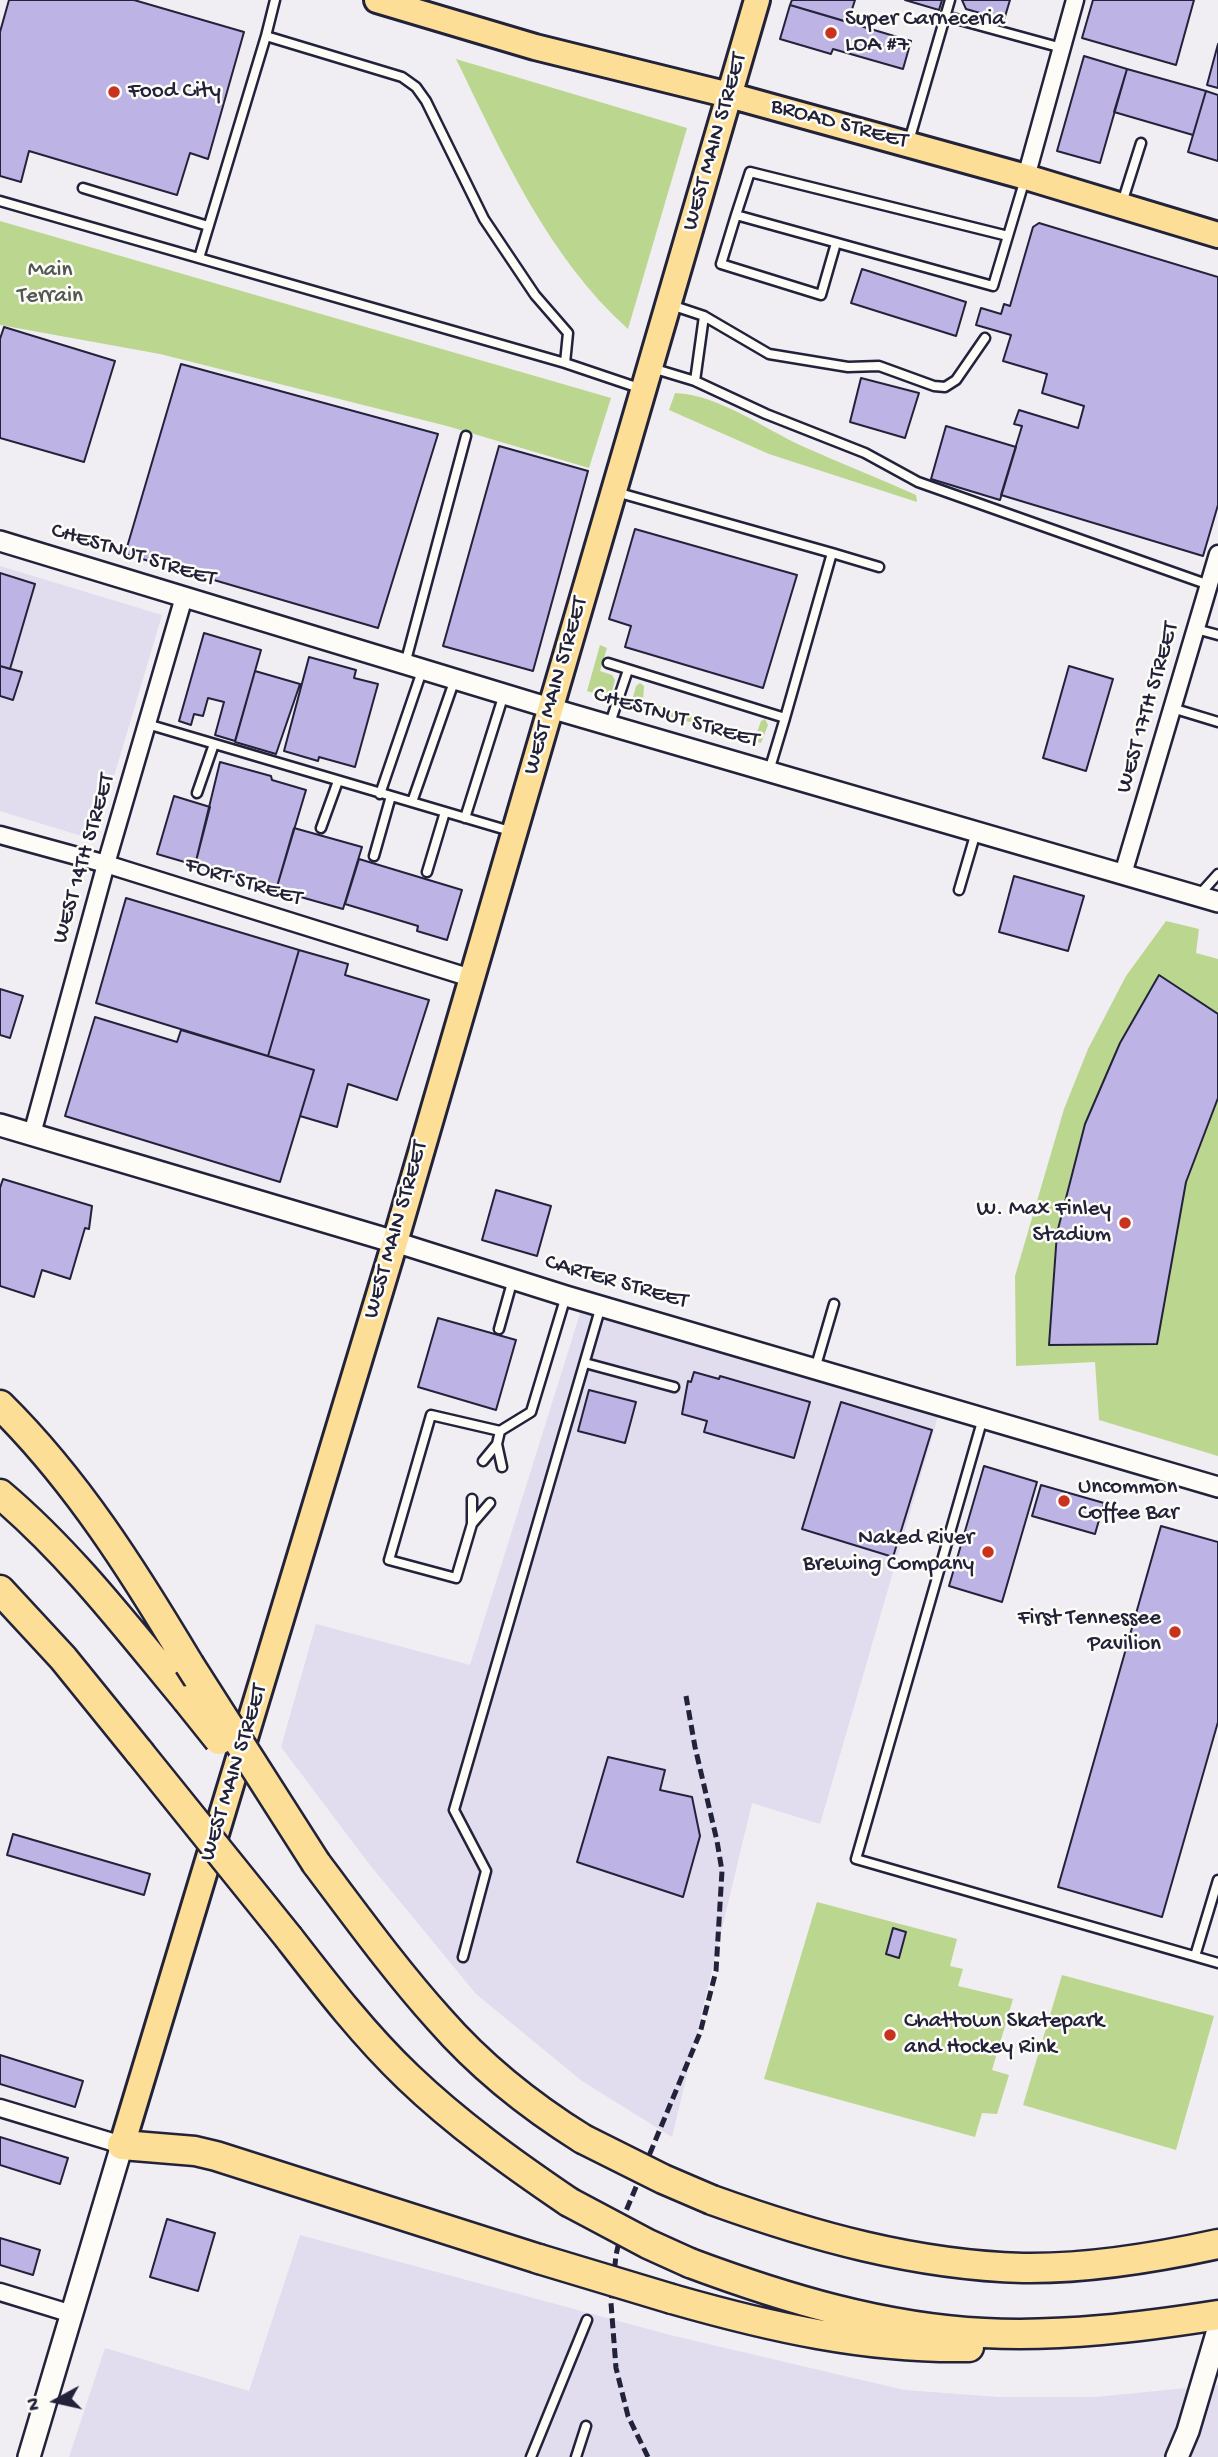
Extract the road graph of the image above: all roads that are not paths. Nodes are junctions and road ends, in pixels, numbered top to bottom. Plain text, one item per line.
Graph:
1 (275, 0) edge
2 (377, 0) edge
3 (757, 0) edge
4 (950, 0) edge
5 (1075, 0) edge
6 (945, 16) junction
7 (266, 36) junction
8 (1062, 48) junction
9 (729, 95) junction
10 (1140, 143) dead end
11 (909, 144) junction
12 (1026, 177) junction
13 (83, 188) dead end
14 (0, 201) edge
15 (1121, 205) junction
16 (736, 215) junction
17 (208, 226) junction
18 (1218, 235) edge
19 (1008, 236) junction
20 (836, 243) junction
21 (199, 258) junction
22 (670, 304) junction
23 (704, 316) junction
24 (985, 338) dead end
25 (565, 363) junction
26 (646, 378) junction
27 (695, 381) junction
28 (466, 436) dead end
29 (614, 491) junction
30 (0, 541) edge
31 (832, 553) junction
32 (879, 567) dead end
33 (1215, 570) edge
34 (184, 597) junction
35 (1196, 629) junction
36 (1218, 635) edge
37 (608, 663) dead end
38 (414, 666) junction
39 (628, 670) junction
40 (455, 679) junction
41 (505, 694) junction
42 (550, 708) junction
43 (1172, 708) junction
44 (785, 718) junction
45 (1218, 722) edge
46 (147, 724) junction
47 (610, 725) junction
48 (214, 744) junction
49 (769, 771) junction
50 (338, 780) junction
51 (197, 793) dead end
52 (380, 794) junction
53 (391, 796) junction
54 (412, 802) junction
55 (445, 812) junction
56 (465, 818) junction
57 (321, 828) dead end
58 (514, 832) junction
59 (976, 832) junction
60 (0, 835) edge
61 (374, 856) dead end
62 (106, 864) junction
63 (427, 872) dead end
64 (1123, 874) junction
65 (1218, 874) edge
66 (959, 890) dead end
67 (1198, 896) junction
68 (1218, 902) edge
69 (471, 978) junction
70 (0, 1125) edge
71 (32, 1135) junction
72 (394, 1242) junction
73 (513, 1279) junction
74 (566, 1296) junction
75 (834, 1304) dead end
76 (601, 1306) junction
77 (499, 1329) dead end
78 (585, 1363) junction
79 (815, 1369) junction
80 (674, 1388) dead end
81 (0, 1405) edge
82 (983, 1418) junction
83 (500, 1431) junction
84 (497, 1444) junction
85 (483, 1461) dead end
86 (502, 1467) dead end
87 (1218, 1487) edge
88 (0, 1494) edge
89 (472, 1499) dead end
90 (490, 1503) dead end
91 (472, 1524) junction
92 (0, 1590) edge
93 (316, 1863) junction
94 (1218, 1880) edge
95 (1195, 1956) junction
96 (463, 1957) dead end
97 (1218, 1963) edge
98 (0, 2108) edge
99 (122, 2145) junction
100 (1218, 2244) edge
101 (0, 2292) edge
102 (72, 2314) junction
103 (1218, 2315) edge
104 (587, 2320) dead end
105 (1087, 2331) junction
106 (1216, 2338) edge
107 (586, 2426) dead end
108 (29, 2457) edge
109 (531, 2457) edge
110 (576, 2457) edge
111 (1177, 2457) edge

1 - 7 lane
2 - 9 main road, BROAD STREET
3 - 9 main road, WEST MAIN STREET
4 - 6 lane
5 - 8 street
6 - 8 lane
6 - 11 lane
7 - 17 lane
7 - 25 lane
8 - 12 street
9 - 11 main road, BROAD STREET
9 - 22 main road, WEST MAIN STREET
10 - 15 lane
11 - 12 main road, BROAD STREET
12 - 15 main road, BROAD STREET
12 - 19 lane
13 - 17 lane
14 - 21 lane
15 - 18 main road, BROAD STREET
16 - 19 lane
16 - 20 lane
16 - 20 lane
17 - 21 lane
19 - 20 lane
21 - 25 lane
22 - 23 lane
22 - 26 main road, WEST MAIN STREET
23 - 24 lane
23 - 27 lane
25 - 26 lane
26 - 27 lane
26 - 29 main road, WEST MAIN STREET
27 - 33 lane
28 - 38 lane
29 - 31 lane
29 - 42 main road, WEST MAIN STREET
30 - 34 street, CHESTNUT STREET
31 - 32 lane
31 - 44 lane
33 - 35 street, WEST 17TH STREET
34 - 38 street, CHESTNUT STREET
34 - 46 street, WEST 14TH STREET
35 - 36 lane
35 - 43 street, WEST 17TH STREET
37 - 39 lane
38 - 40 street, CHESTNUT STREET
38 - 52 lane
39 - 44 lane
39 - 47 lane
40 - 41 street, CHESTNUT STREET
40 - 54 lane
41 - 42 street, CHESTNUT STREET
41 - 56 lane
42 - 47 street, CHESTNUT STREET
42 - 58 main road, WEST MAIN STREET
43 - 45 lane
43 - 64 street, WEST 17TH STREET
44 - 49 lane
46 - 48 lane
46 - 62 street, WEST 14TH STREET
47 - 49 street, CHESTNUT STREET
48 - 50 lane
48 - 51 lane
49 - 59 street, CHESTNUT STREET
50 - 52 lane
50 - 57 lane
52 - 53 lane
53 - 54 lane
53 - 61 lane
54 - 55 lane
55 - 56 lane
55 - 63 lane
56 - 58 lane
58 - 69 main road, WEST MAIN STREET
59 - 64 street, CHESTNUT STREET
59 - 66 lane
60 - 62 street, FORT STREET
62 - 69 street, FORT STREET
62 - 71 street, WEST 14TH STREET
64 - 67 street, CHESTNUT STREET
65 - 67 lane
67 - 68 street, CHESTNUT STREET
69 - 72 main road, WEST MAIN STREET
70 - 71 main road, CARTER STREET
71 - 72 main road, CARTER STREET
72 - 73 street, CARTER STREET
72 - 99 main road, WEST MAIN STREET
73 - 74 street, CARTER STREET
73 - 77 lane
74 - 76 street, CARTER STREET
74 - 83 lane
75 - 79 lane
76 - 78 lane
76 - 79 street, CARTER STREET
78 - 80 lane
78 - 96 lane
79 - 82 street, CARTER STREET
81 - 93 highway, bridge
82 - 87 street, CARTER STREET
82 - 95 lane
83 - 84 lane
83 - 91 lane
84 - 85 lane
84 - 86 lane
88 - 93 highway, bridge
89 - 91 lane
90 - 91 lane
92 - 105 highway, bridge
93 - 100 highway, bridge
94 - 95 lane
95 - 97 lane
98 - 99 street
99 - 102 main road, WEST MAIN STREET
99 - 105 highway, bridge
101 - 102 street
102 - 108 main road, WEST MAIN STREET
103 - 105 highway
104 - 109 lane
106 - 111 main road
107 - 110 lane

